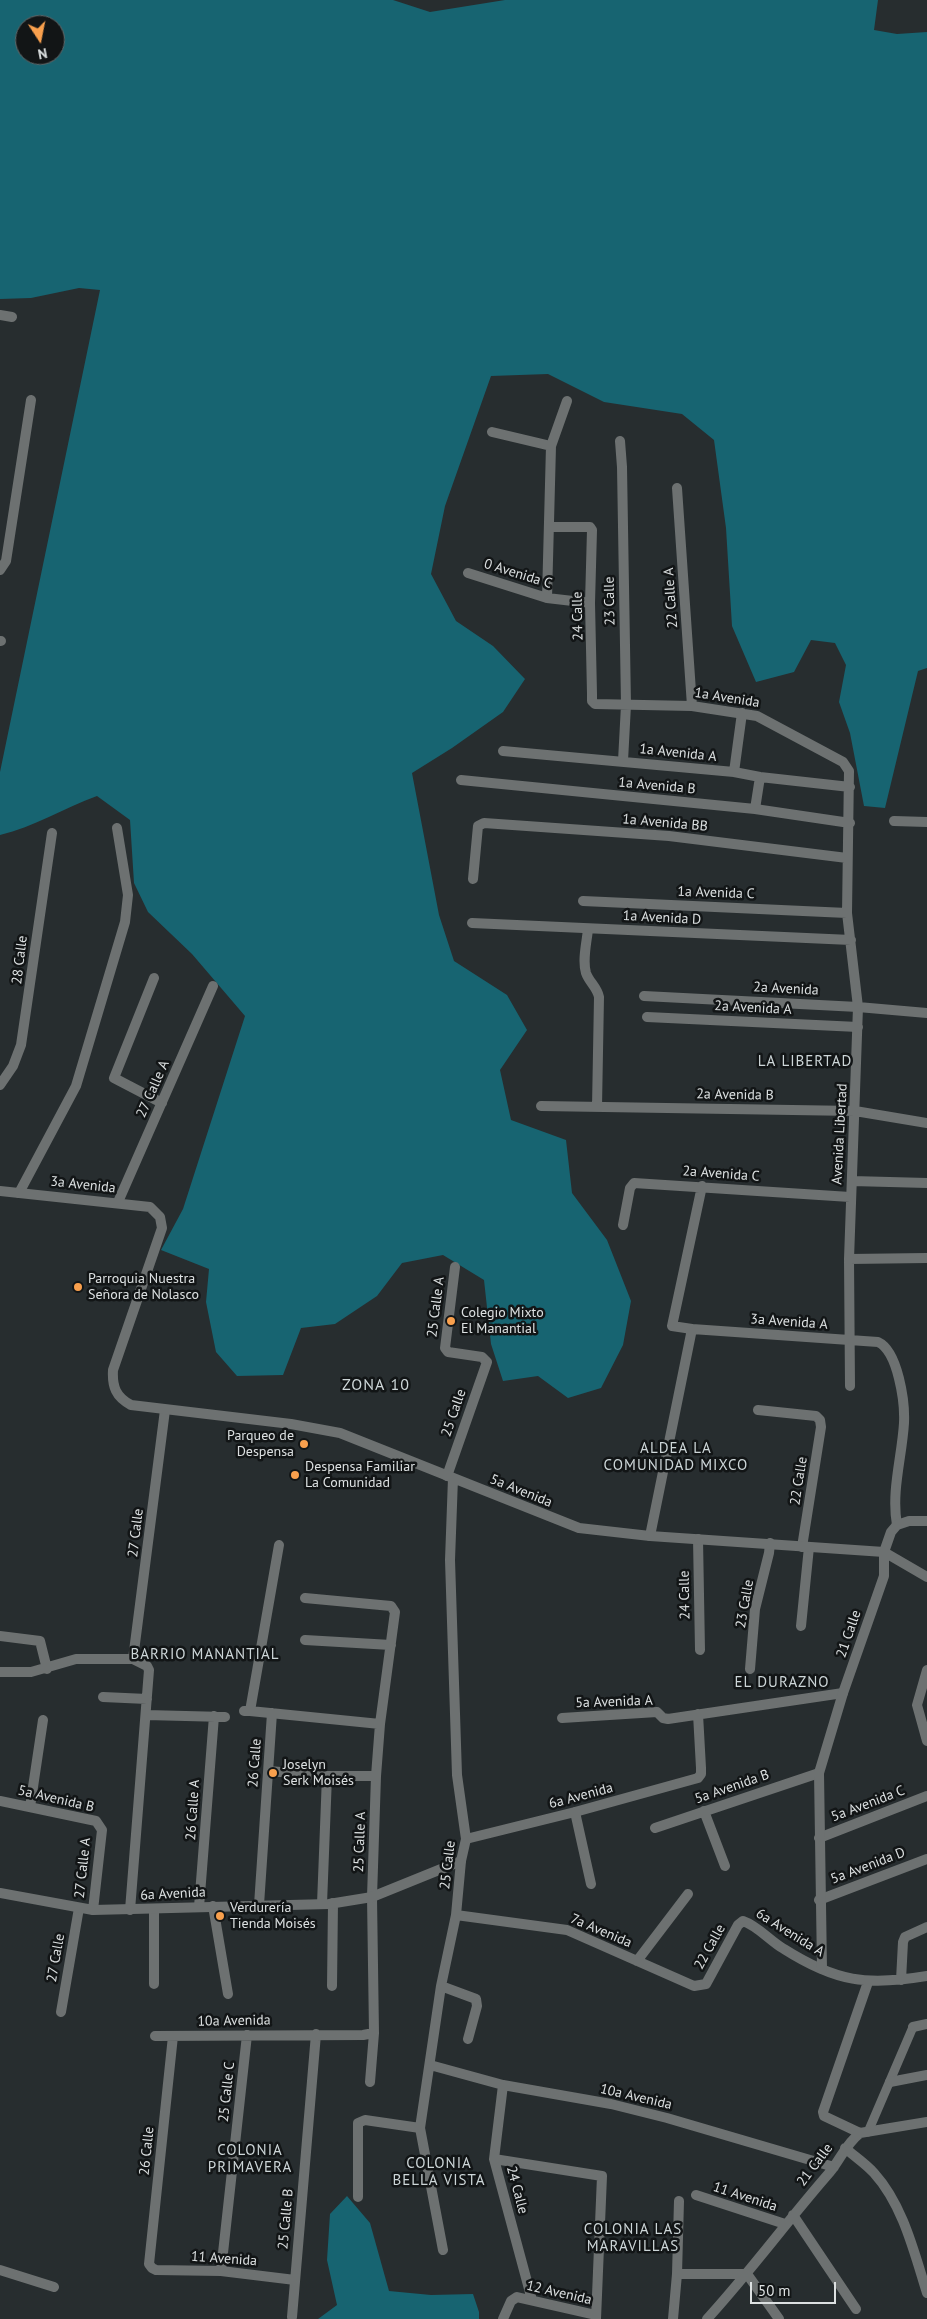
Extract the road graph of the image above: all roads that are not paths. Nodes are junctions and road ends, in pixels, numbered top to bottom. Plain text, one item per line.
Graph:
1 (0, 315) edge
2 (12, 317) dead end
3 (30, 400) dead end
4 (567, 401) dead end
5 (492, 432) dead end
6 (620, 441) dead end
7 (551, 446) junction
8 (677, 488) dead end
9 (550, 527) junction
10 (0, 570) edge
11 (468, 573) dead end
12 (548, 598) junction
13 (590, 603) junction
14 (592, 701) joint
15 (626, 706) junction
16 (692, 706) junction
17 (742, 713) junction
18 (503, 752) dead end
19 (623, 761) junction
20 (847, 765) joint
21 (734, 772) junction
22 (760, 777) junction
23 (461, 780) dead end
24 (850, 787) junction
25 (755, 809) junction
26 (894, 821) dead end
27 (927, 822) edge
28 (850, 823) junction
29 (117, 828) dead end
30 (52, 833) dead end
31 (847, 858) junction
32 (473, 880) dead end
33 (583, 901) dead end
34 (847, 913) junction
35 (472, 924) dead end
36 (588, 929) junction
37 (851, 940) junction
38 (154, 978) dead end
39 (213, 986) dead end
40 (644, 996) dead end
41 (858, 1007) junction
42 (927, 1013) edge
43 (647, 1016) dead end
44 (858, 1027) junction
45 (0, 1085) edge
46 (162, 1103) junction
47 (541, 1106) dead end
48 (597, 1107) junction
49 (855, 1111) junction
50 (927, 1123) edge
51 (852, 1181) junction
52 (927, 1183) edge
53 (702, 1186) junction
54 (0, 1191) edge
55 (18, 1193) junction
56 (850, 1197) junction
57 (118, 1202) junction
58 (623, 1225) dead end
59 (927, 1258) edge
60 (849, 1260) junction
61 (455, 1267) dead end
62 (692, 1329) junction
63 (850, 1340) junction
64 (486, 1359) joint
65 (850, 1386) dead end
66 (115, 1390) joint
67 (165, 1410) junction
68 (758, 1410) dead end
69 (450, 1477) junction
70 (927, 1521) edge
71 (897, 1525) junction
72 (650, 1536) junction
73 (698, 1539) junction
74 (770, 1543) junction
75 (279, 1545) dead end
76 (806, 1547) junction
77 (884, 1552) junction
78 (927, 1576) edge
79 (305, 1598) dead end
80 (801, 1626) dead end
81 (0, 1636) edge
82 (305, 1640) dead end
83 (391, 1645) junction
84 (700, 1650) dead end
85 (133, 1659) junction
86 (47, 1669) junction
87 (750, 1669) dead end
88 (927, 1670) edge
89 (0, 1672) edge
90 (842, 1693) junction
91 (102, 1697) dead end
92 (147, 1699) junction
93 (272, 1713) junction
94 (698, 1714) junction
95 (146, 1715) junction
96 (214, 1716) junction
97 (225, 1717) dead end
98 (562, 1718) dead end
99 (43, 1720) dead end
100 (380, 1724) junction
101 (927, 1741) edge
102 (269, 1771) junction
103 (818, 1773) junction
104 (327, 1776) junction
105 (376, 1776) junction
106 (927, 1796) edge
107 (0, 1801) edge
108 (30, 1807) junction
109 (575, 1812) junction
110 (704, 1812) junction
111 (655, 1828) dead end
112 (102, 1830) joint
113 (819, 1838) junction
114 (466, 1839) junction
115 (927, 1859) edge
116 (461, 1861) junction
117 (725, 1866) dead end
118 (591, 1884) dead end
119 (0, 1893) edge
120 (688, 1894) dead end
121 (372, 1897) junction
122 (819, 1900) junction
123 (334, 1903) junction
124 (322, 1904) junction
125 (259, 1905) junction
126 (213, 1906) junction
127 (199, 1907) junction
128 (79, 1908) junction
129 (154, 1909) junction
130 (92, 1910) junction
131 (130, 1910) junction
132 (456, 1915) junction
133 (743, 1921) joint
134 (927, 1927) edge
135 (637, 1961) junction
136 (822, 1969) junction
137 (927, 1976) edge
138 (901, 1980) junction
139 (868, 1982) junction
140 (154, 1984) dead end
141 (332, 1986) dead end
142 (442, 1986) junction
143 (700, 1986) joint
144 (228, 1994) dead end
145 (60, 2012) dead end
146 (927, 2024) edge
147 (913, 2027) joint
148 (374, 2033) junction
149 (316, 2034) junction
150 (247, 2035) junction
151 (155, 2036) dead end
152 (173, 2036) junction
153 (468, 2039) dead end
154 (430, 2065) junction
155 (927, 2075) edge
156 (370, 2082) dead end
157 (890, 2082) junction
158 (503, 2085) junction
159 (927, 2122) edge
160 (420, 2128) junction
161 (864, 2132) junction
162 (845, 2148) junction
163 (494, 2159) junction
164 (834, 2167) junction
165 (696, 2196) dead end
166 (358, 2197) dead end
167 (679, 2201) dead end
168 (793, 2215) junction
169 (785, 2224) junction
170 (443, 2250) dead end
171 (152, 2268) joint
172 (0, 2270) edge
173 (221, 2271) junction
174 (677, 2274) junction
175 (747, 2274) junction
176 (295, 2280) junction
177 (54, 2287) dead end
178 (927, 2292) edge
179 (532, 2300) junction
180 (856, 2309) dead end
181 (718, 2315) edge
182 (292, 2317) dead end
183 (596, 2317) edge
184 (503, 2319) edge
185 (673, 2319) edge
186 (707, 2319) edge
187 (779, 2319) edge

1 - 2 street
3 - 10 street
4 - 7 street
5 - 7 street
6 - 15 street, 23 Calle
7 - 9 street
8 - 16 street, 22 Calle A
9 - 12 street
9 - 13 street, 24 Calle
11 - 12 street, 0 Avenida C
12 - 13 street, 0 Avenida C
13 - 14 street, 24 Calle
14 - 15 street, 1a Avenida
15 - 16 street, 1a Avenida
15 - 19 street, 23 Calle
16 - 17 street, 1a Avenida
17 - 20 street, 1a Avenida
17 - 21 street
18 - 19 street, 1a Avenida A
19 - 21 street, 1a Avenida A
20 - 24 street, Avenida Libertad
21 - 22 street, 1a Avenida A
22 - 24 street, 1a Avenida A
22 - 25 street
23 - 25 street, 1a Avenida B
24 - 28 street, Avenida Libertad
25 - 28 street, 1a Avenida B
26 - 27 street
28 - 31 street, Avenida Libertad
29 - 55 street
30 - 45 street, 28 Calle
31 - 32 street, 1a Avenida BB
31 - 34 street, Avenida Libertad
33 - 34 street, 1a Avenida C
34 - 37 street, Avenida Libertad
35 - 36 street, 1a Avenida D
36 - 37 street, 1a Avenida D
36 - 48 street
37 - 41 street, Avenida Libertad
38 - 46 street
39 - 46 street, 27 Calle A
40 - 41 street, 2a Avenida
41 - 42 street, 2a Avenida
41 - 44 street, Avenida Libertad
43 - 44 street, 2a Avenida A
44 - 49 street, Avenida Libertad
46 - 57 street, 27 Calle A
47 - 48 street, 2a Avenida B
48 - 49 street, 2a Avenida B
49 - 50 street, 2a Avenida B
49 - 51 street, Avenida Libertad
51 - 52 street
51 - 56 street, Avenida Libertad
53 - 56 street, 2a Avenida C
53 - 58 street, 2a Avenida C
53 - 62 street, 3a Avenida A
54 - 55 street, 3a Avenida
55 - 57 street, 3a Avenida
56 - 60 street, Avenida Libertad
57 - 66 street, 3a Avenida
59 - 60 street
60 - 63 street, Avenida Libertad
61 - 64 street, 25 Calle A
62 - 63 street, 3a Avenida A
62 - 72 street
63 - 65 street, Avenida Libertad
63 - 71 street, 3a Avenida A
64 - 69 street, 25 Calle
66 - 67 street, 5a Avenida
67 - 69 street, 5a Avenida
67 - 85 street, 27 Calle
68 - 76 street, 22 Calle
69 - 72 street, 5a Avenida
69 - 114 street, 25 Calle
70 - 71 street
71 - 77 street, 21 Calle
72 - 73 street, 5a Avenida
73 - 74 street, 5a Avenida
73 - 84 street, 24 Calle
74 - 76 street, 5a Avenida
74 - 87 street, 23 Calle
75 - 93 street
76 - 77 street, 5a Avenida
76 - 80 street, 22 Calle
77 - 78 street, 5a Avenida
77 - 90 street, 21 Calle
79 - 83 street, 25 Calle A
81 - 86 street
82 - 83 street
83 - 100 street, 25 Calle A
85 - 86 street
85 - 92 street
86 - 89 street
88 - 101 street
90 - 94 street, 5a Avenida A
90 - 103 street, 21 Calle
91 - 92 street
92 - 95 street
93 - 100 street
93 - 102 street, 26 Calle
94 - 98 street, 5a Avenida A
94 - 109 street, 6a Avenida
95 - 96 street
95 - 131 street
96 - 97 street
96 - 127 street, 26 Calle A
99 - 108 street
100 - 105 street, 25 Calle A
102 - 104 street
102 - 125 street, 26 Calle
103 - 110 street, 5a Avenida B
103 - 113 street, 21 Calle
104 - 105 street
104 - 124 street
105 - 121 street, 25 Calle A
106 - 113 street, 5a Avenida C
107 - 108 street, 5a Avenida B
108 - 112 street, 5a Avenida B
109 - 114 street, 6a Avenida
109 - 118 street
110 - 111 street, 5a Avenida B
110 - 117 street
112 - 130 street, 27 Calle A
113 - 122 street, 21 Calle
114 - 116 street, 25 Calle
115 - 122 street, 5a Avenida D
116 - 121 street, 6a Avenida
116 - 132 street, 25 Calle
119 - 128 street, 6a Avenida
120 - 135 street
121 - 123 street, 6a Avenida
121 - 148 street, 25 Calle A
122 - 136 street, 21 Calle
123 - 124 street, 6a Avenida
123 - 141 street
124 - 125 street, 6a Avenida
125 - 126 street, 6a Avenida
126 - 127 street, 6a Avenida
126 - 144 street
127 - 129 street, 6a Avenida
128 - 130 street, 6a Avenida
128 - 145 street, 27 Calle
129 - 131 street, 6a Avenida
129 - 140 street
130 - 131 street, 6a Avenida
132 - 135 street, 7a Avenida
132 - 142 street, 25 Calle
133 - 136 street, 6a Avenida A
133 - 143 street, 22 Calle
134 - 138 street
135 - 143 street, 7a Avenida
136 - 139 street
137 - 138 street
138 - 139 street
139 - 161 street
142 - 153 street
142 - 154 street, 25 Calle
146 - 147 street
147 - 157 street, 21 Calle
148 - 149 street, 10a Avenida
148 - 156 street, 25 Calle A
149 - 150 street, 10a Avenida
149 - 176 street, 25 Calle B
150 - 152 street, 10a Avenida
150 - 173 street, 25 Calle C
151 - 152 street, 10a Avenida
152 - 171 street, 26 Calle
154 - 158 street, 10a Avenida
154 - 160 street, 25 Calle
155 - 157 street
157 - 161 street, 21 Calle
158 - 163 street, 24 Calle
158 - 164 street, 10a Avenida
159 - 161 street
160 - 166 street
160 - 170 street, 25 Calle
161 - 162 street, 21 Calle
162 - 164 street, 21 Calle
162 - 178 street
163 - 179 street, 24 Calle
163 - 183 street
164 - 168 street, 21 Calle
165 - 169 street, 11 Avenida
167 - 174 street
168 - 169 street, 21 Calle
168 - 180 street, 11 Avenida
169 - 175 street, 21 Calle
171 - 173 street, 11 Avenida
172 - 177 street
173 - 176 street, 11 Avenida
174 - 175 street
174 - 185 street
175 - 181 street, 21 Calle
175 - 187 street
176 - 182 street, 25 Calle B
179 - 183 street, 12 Avenida
179 - 184 street, 12 Avenida
181 - 186 street, 21 Calle

